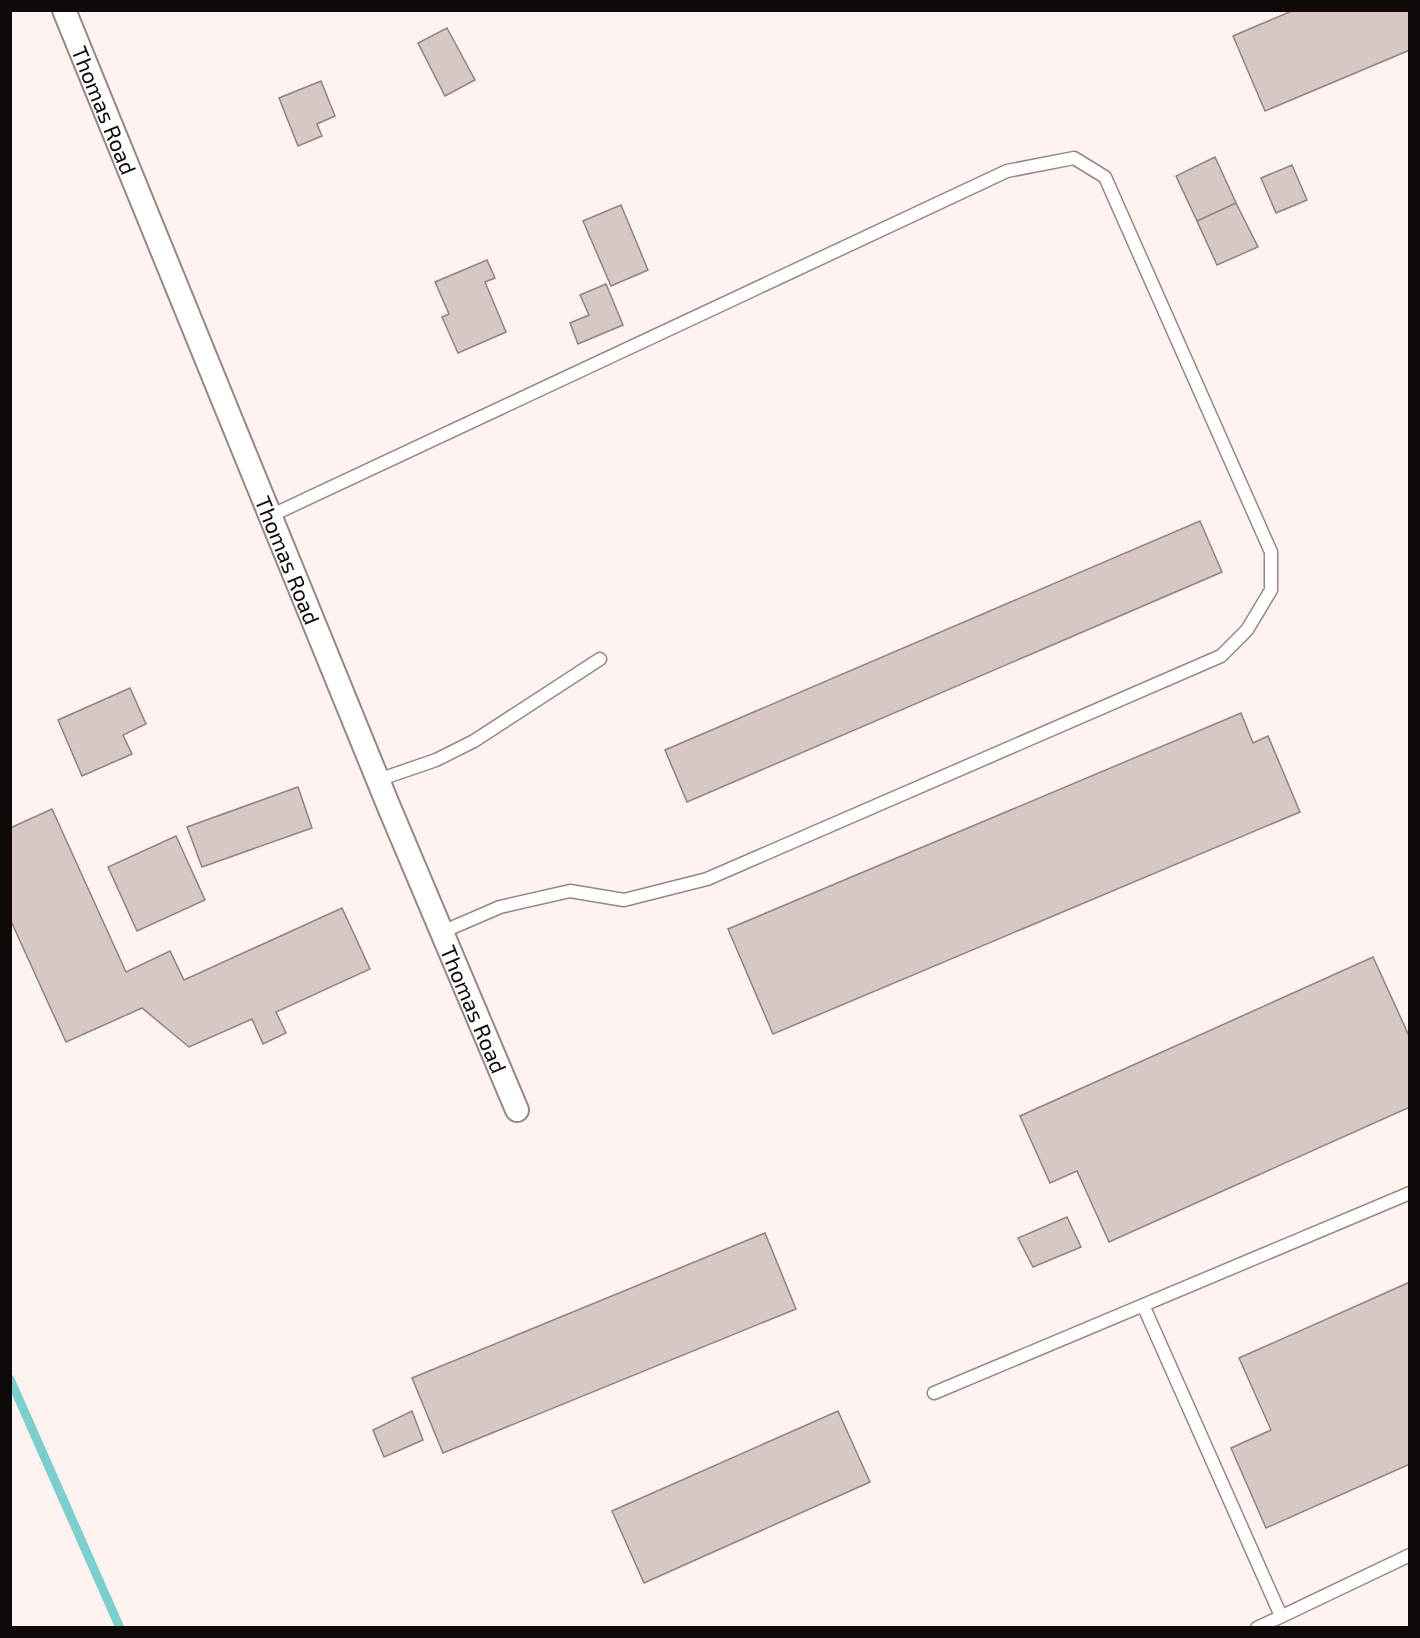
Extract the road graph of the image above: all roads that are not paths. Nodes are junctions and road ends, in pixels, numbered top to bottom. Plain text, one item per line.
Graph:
1 (64, 10) edge
2 (270, 516) junction
3 (600, 659) dead end
4 (378, 780) junction
5 (442, 932) junction
6 (517, 1110) dead end
7 (1410, 1193) edge
8 (1143, 1305) junction
9 (934, 1393) dead end
10 (1410, 1555) edge
11 (1281, 1616) junction
12 (1257, 1628) edge

1 - 2 street, Thomas Road
2 - 4 street, Thomas Road
2 - 5 lane
3 - 4 lane
4 - 5 street, Thomas Road
5 - 6 street, Thomas Road
7 - 8 lane
8 - 9 lane
8 - 11 lane
10 - 11 lane
11 - 12 lane

